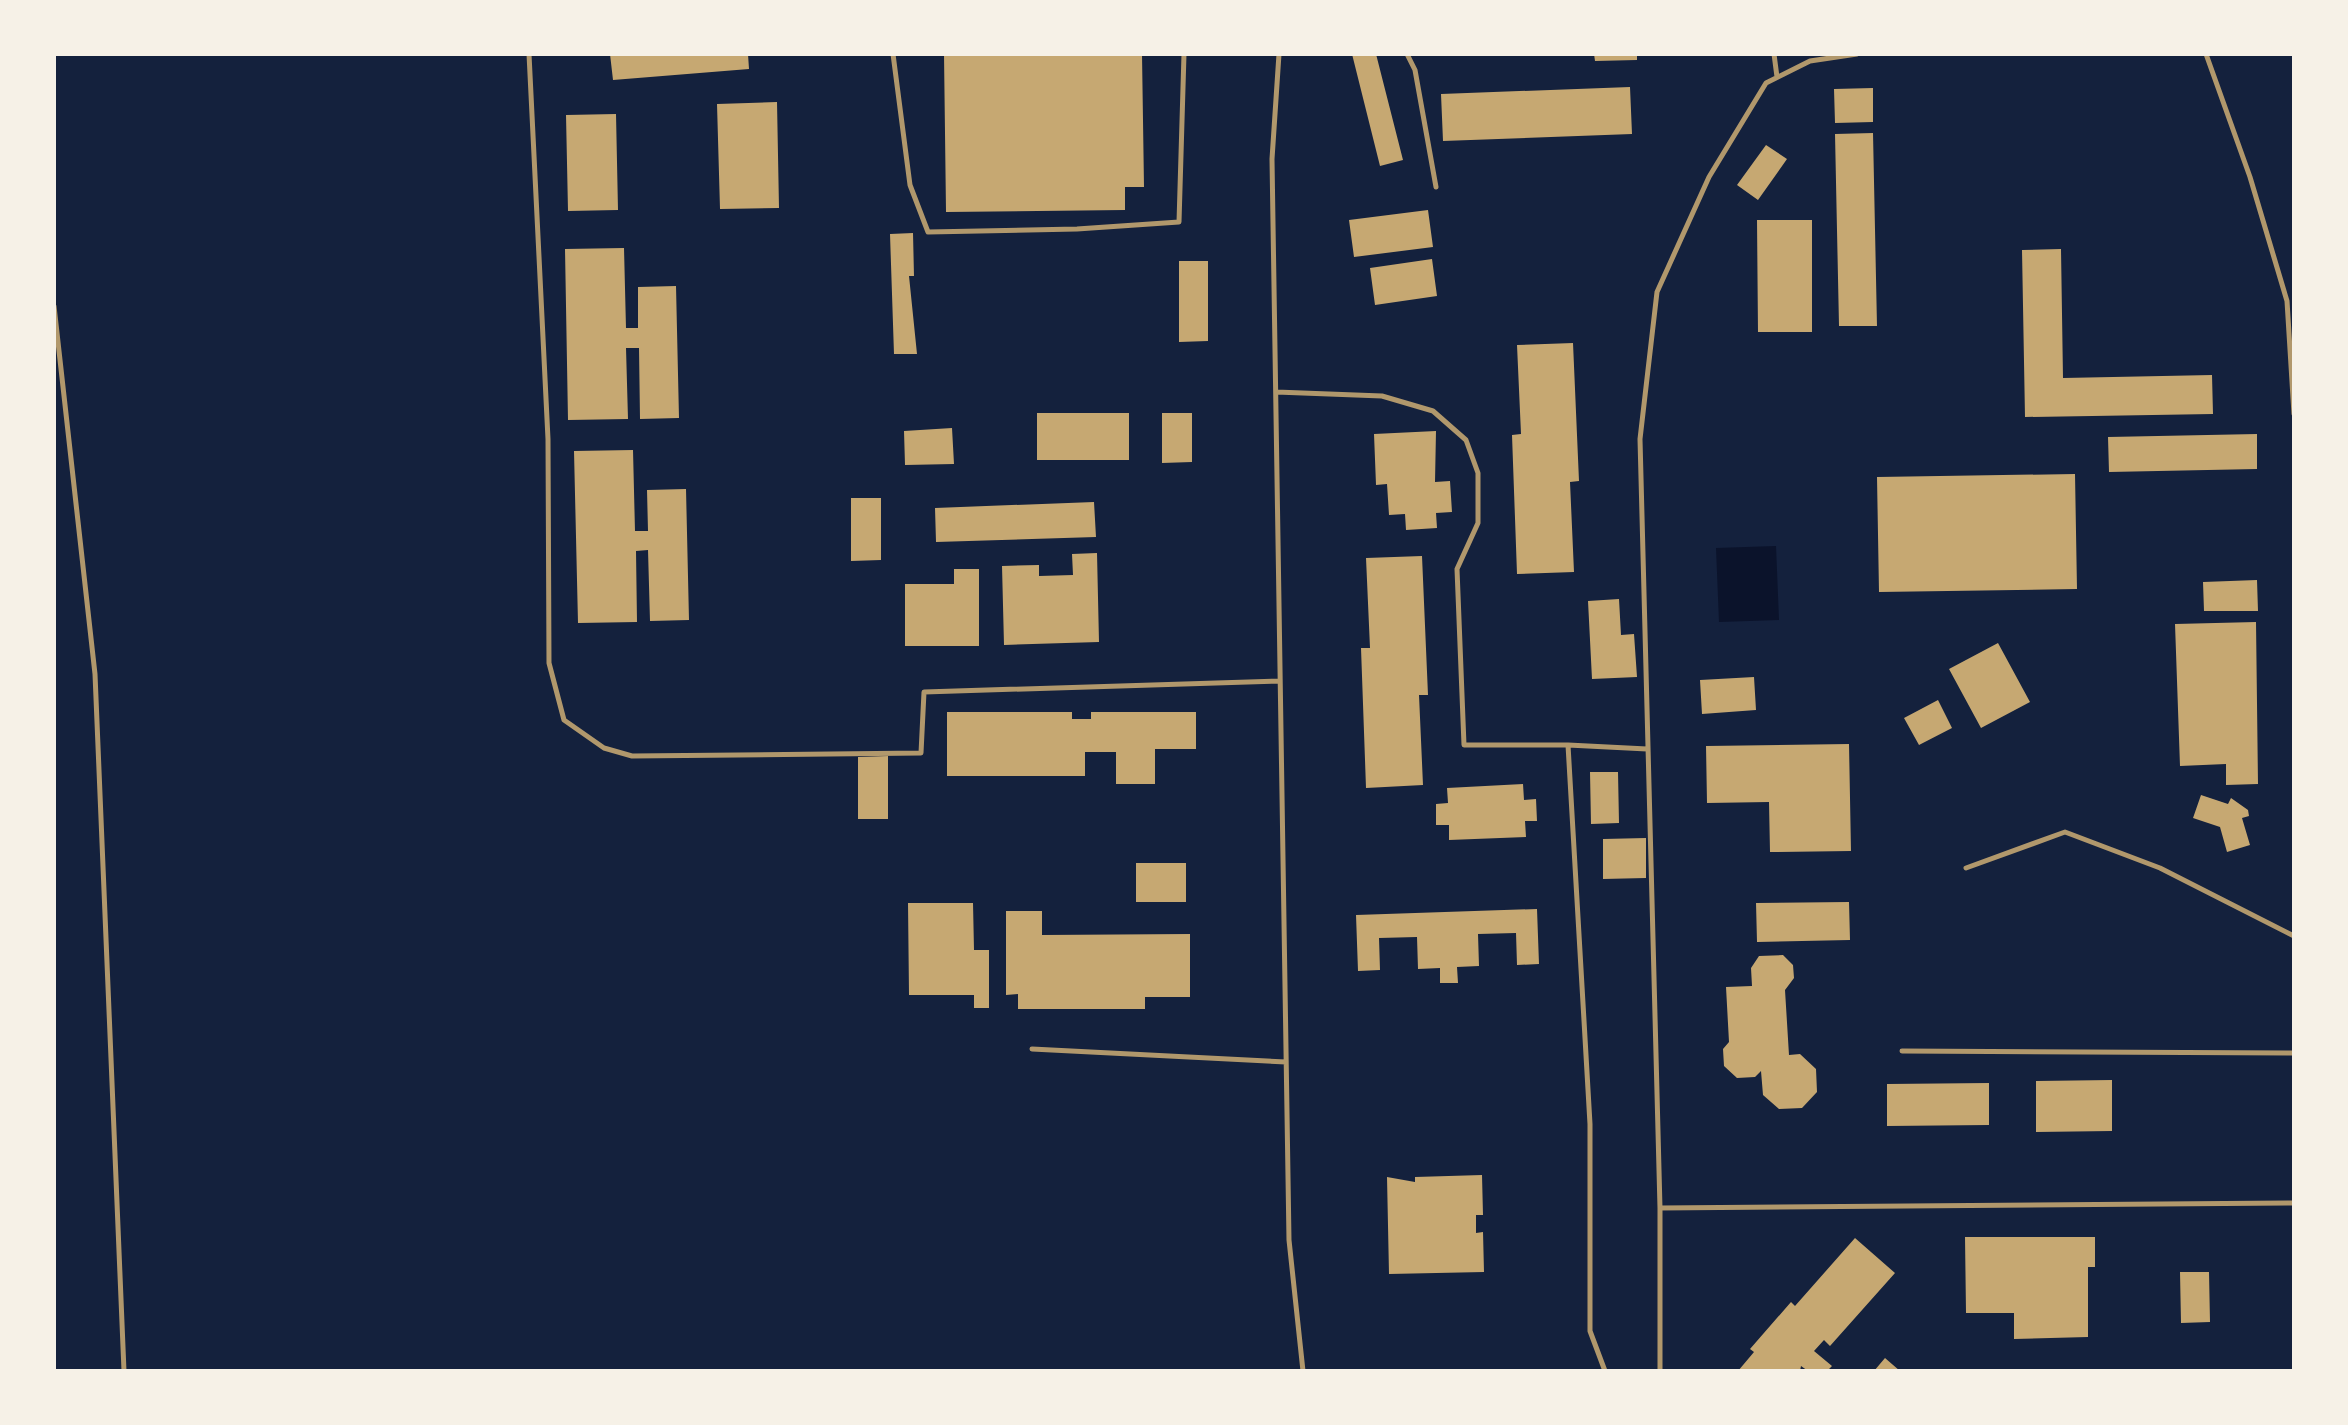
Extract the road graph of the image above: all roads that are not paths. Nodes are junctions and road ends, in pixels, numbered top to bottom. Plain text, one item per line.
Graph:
1 (529, 54) edge
2 (893, 54) edge
3 (1184, 54) edge
4 (1279, 54) edge
5 (1407, 54) edge
6 (1774, 54) edge
7 (1857, 54) edge
8 (2206, 54) edge
9 (1777, 77) junction
10 (1436, 187) dead end
11 (54, 306) edge
12 (1275, 392) junction
13 (2294, 414) edge
14 (1280, 681) junction
15 (1568, 745) junction
16 (1647, 749) junction
17 (1966, 868) dead end
18 (2294, 936) edge
19 (1032, 1049) dead end
20 (1902, 1051) dead end
21 (2294, 1053) edge
22 (1286, 1062) junction
23 (2294, 1203) edge
24 (1660, 1208) junction
25 (124, 1371) edge
26 (1303, 1371) edge
27 (1605, 1371) edge
28 (1660, 1371) edge

1 - 14 lane
2 - 3 lane
4 - 12 lane
5 - 10 lane
6 - 9 lane
7 - 9 lane
8 - 13 lane
9 - 16 lane
11 - 25 lane
12 - 14 lane
12 - 15 lane
14 - 22 lane
15 - 16 lane
15 - 27 lane
16 - 24 lane
17 - 18 lane
19 - 22 lane
20 - 21 lane
22 - 26 lane
23 - 24 lane
24 - 28 lane

